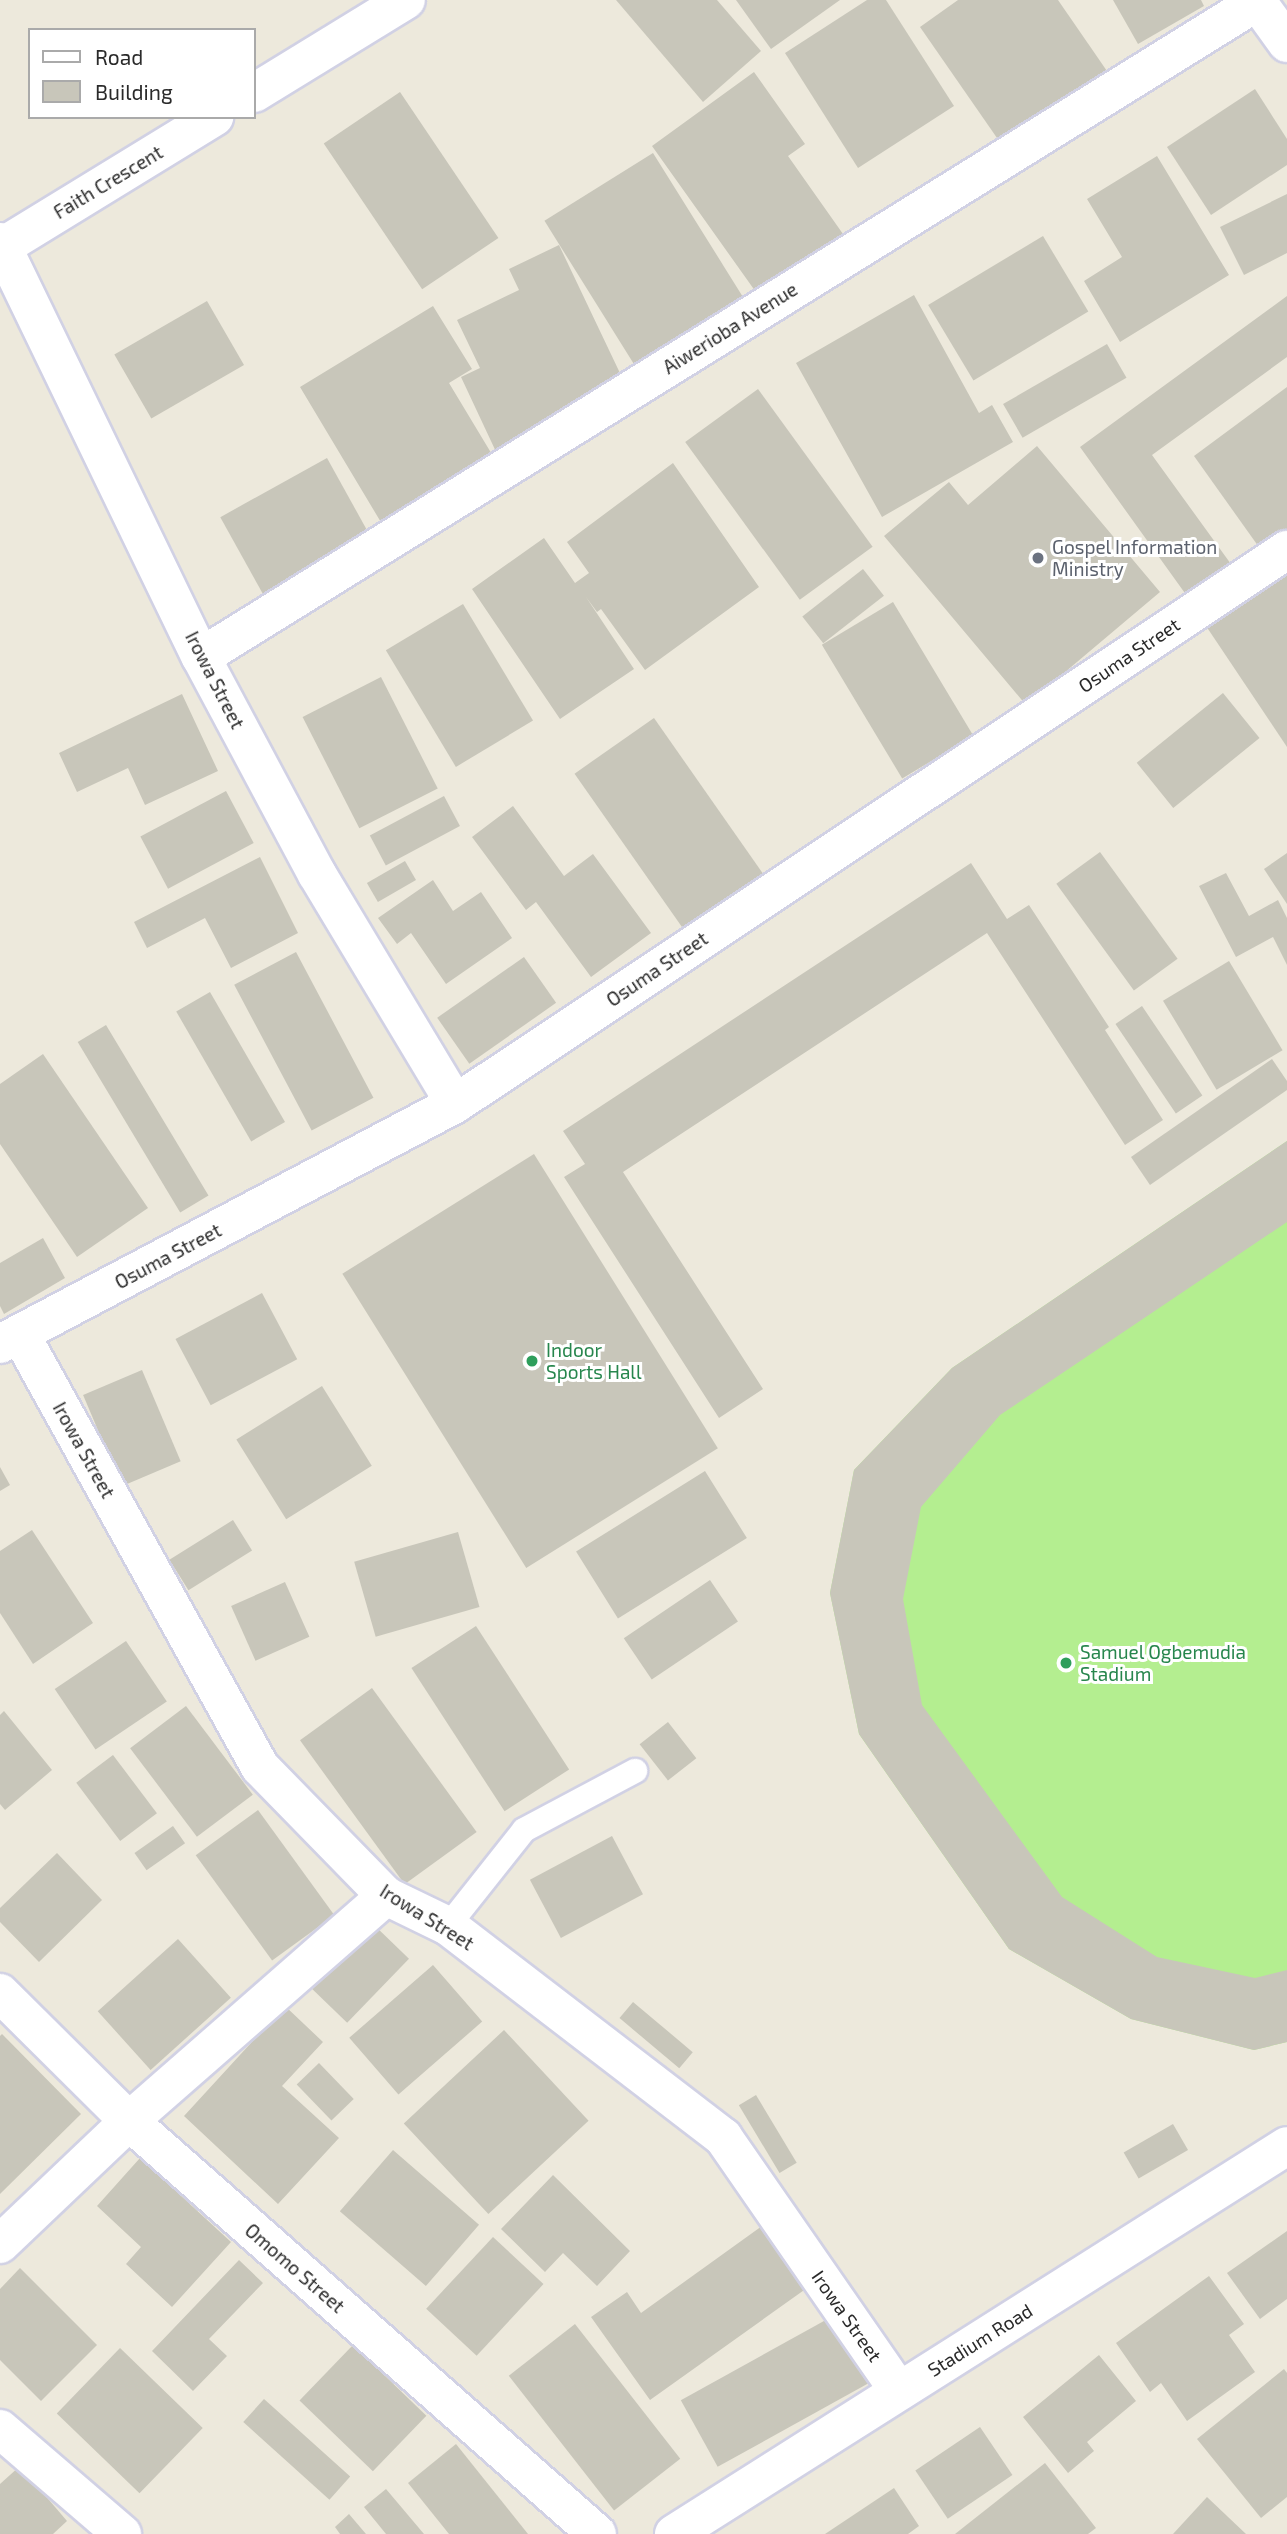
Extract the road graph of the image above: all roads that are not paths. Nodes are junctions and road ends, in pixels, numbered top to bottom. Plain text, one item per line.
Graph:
1 (406, 0) edge
2 (1257, 1) edge
3 (1287, 43) edge
4 (256, 92) edge
5 (211, 119) edge
6 (1, 245) edge
7 (1287, 550) edge
8 (201, 657) junction
9 (455, 1104) junction
10 (10, 1339) edge
11 (635, 1771) dead end
12 (386, 1895) junction
13 (448, 1926) junction
14 (0, 1993) edge
15 (129, 2121) junction
16 (1287, 2146) edge
17 (0, 2244) edge
18 (899, 2391) junction
19 (0, 2429) edge
20 (122, 2534) edge
21 (597, 2534) edge
22 (674, 2534) edge

1 - 4 street
2 - 3 street
2 - 8 street, Aiwerioba Avenue
5 - 6 street, Faith Crescent
6 - 8 street, Irowa Street
7 - 9 street, Osuma Street
8 - 9 street, Irowa Street
9 - 10 street, Osuma Street
10 - 12 street, Irowa Street
11 - 13 lane
12 - 13 street, Irowa Street
12 - 15 street
13 - 18 street, Irowa Street
14 - 15 street, Omomo Street
15 - 17 street
15 - 21 street, Omomo Street
16 - 18 street, Stadium Road
18 - 22 street, Stadium Road
19 - 20 street

